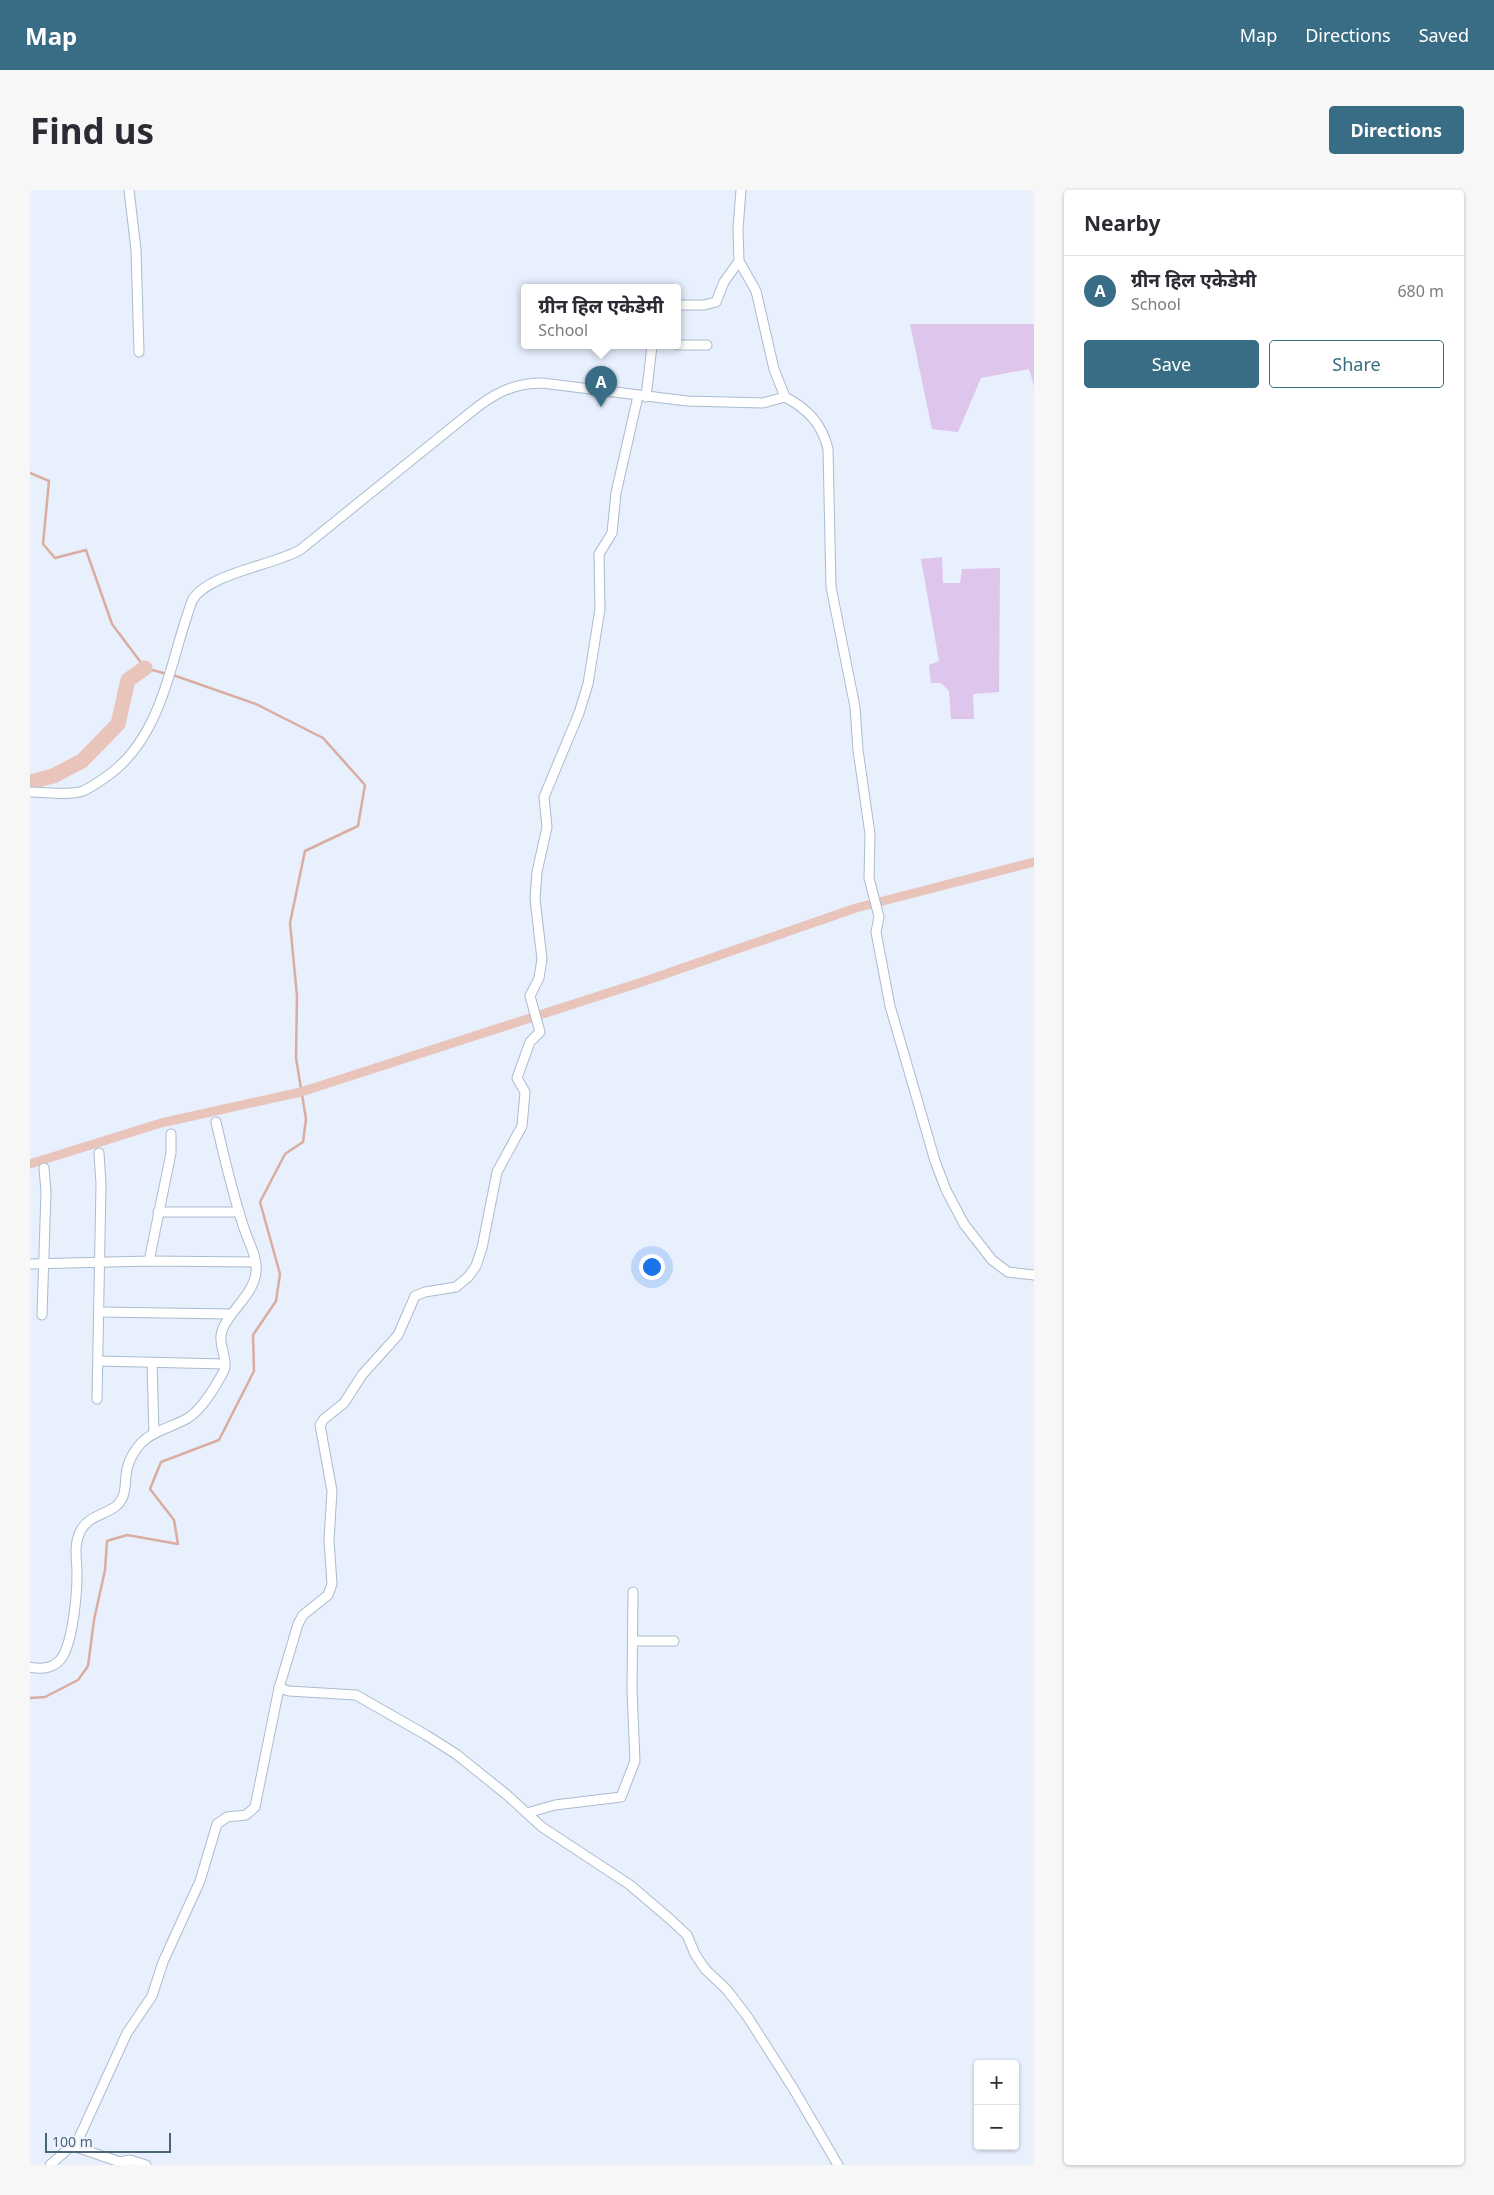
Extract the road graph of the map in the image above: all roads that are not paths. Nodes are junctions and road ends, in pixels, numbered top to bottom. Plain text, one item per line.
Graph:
1 (129, 190) edge
2 (741, 190) edge
3 (739, 260) junction
4 (681, 306) edge
5 (681, 345) edge
6 (707, 345) dead end
7 (651, 349) edge
8 (139, 352) dead end
9 (642, 396) junction
10 (785, 397) junction
11 (30, 792) edge
12 (216, 1122) dead end
13 (171, 1134) dead end
14 (99, 1153) dead end
15 (44, 1168) dead end
16 (158, 1212) junction
17 (239, 1212) junction
18 (100, 1261) junction
19 (149, 1261) junction
20 (255, 1262) junction
21 (30, 1264) edge
22 (45, 1264) junction
23 (1034, 1275) edge
24 (99, 1312) junction
25 (231, 1314) junction
26 (42, 1315) dead end
27 (98, 1362) junction
28 (152, 1363) junction
29 (224, 1364) junction
30 (97, 1399) dead end
31 (154, 1434) junction
32 (633, 1592) dead end
33 (633, 1640) junction
34 (674, 1641) dead end
35 (30, 1667) edge
36 (279, 1688) junction
37 (527, 1813) junction
38 (73, 2146) junction
39 (50, 2165) edge
40 (146, 2165) edge
41 (838, 2165) edge

1 - 8 street
2 - 3 street
3 - 4 street
3 - 10 street
5 - 6 street
7 - 9 street
9 - 10 street
9 - 11 street
9 - 36 street
10 - 23 street
12 - 17 street
13 - 16 street
14 - 18 street
15 - 22 street
16 - 17 street
16 - 19 street
17 - 20 street
18 - 19 street
18 - 22 street
18 - 24 street
19 - 20 street
20 - 25 street
21 - 22 street
22 - 26 street
24 - 25 street
24 - 27 street
25 - 29 street
27 - 28 street
27 - 30 street
28 - 29 street
28 - 31 street
29 - 31 street
31 - 35 street
32 - 33 street
33 - 34 street
33 - 37 street
36 - 37 street
36 - 38 street
37 - 41 street
38 - 39 street
38 - 40 street

